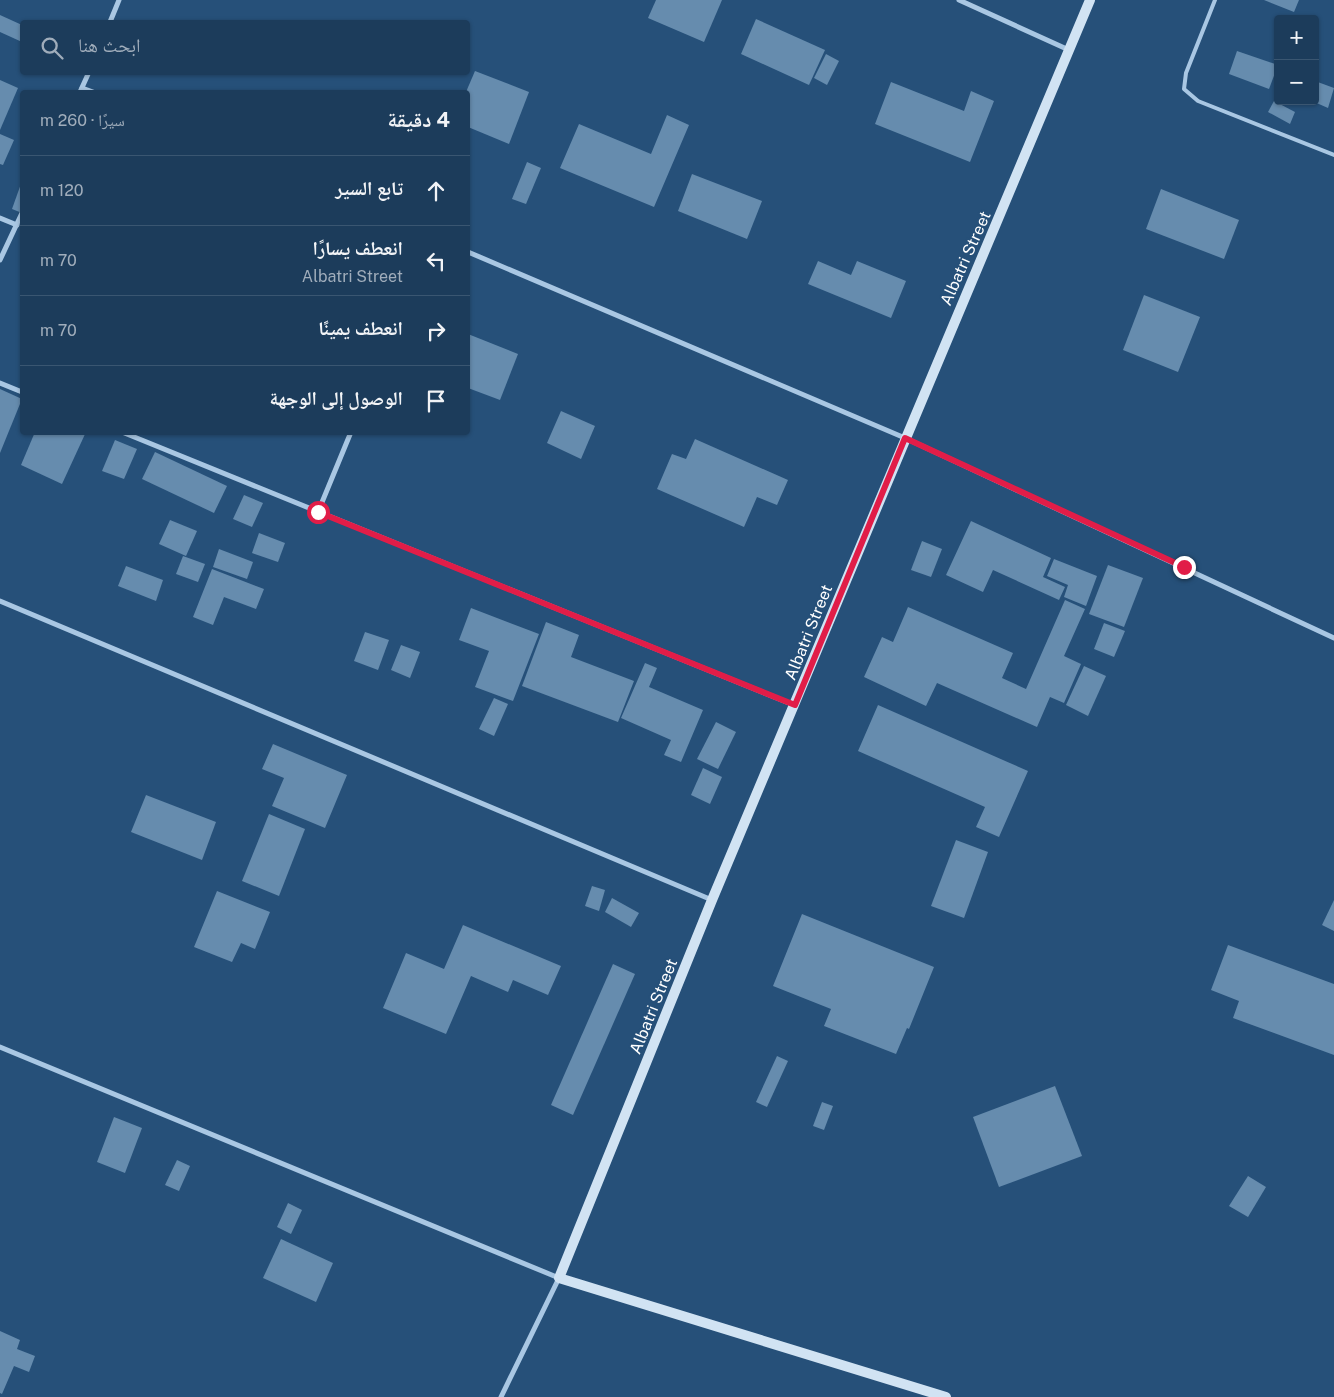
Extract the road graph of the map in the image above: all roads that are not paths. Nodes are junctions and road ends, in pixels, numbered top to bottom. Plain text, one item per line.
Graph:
1 (119, 0) edge
2 (959, 0) edge
3 (1090, 0) edge
4 (1215, 0) edge
5 (111, 20) edge
6 (1069, 50) junction
7 (88, 75) edge
8 (81, 90) edge
9 (1334, 155) edge
10 (0, 218) edge
11 (20, 218) edge
12 (17, 225) junction
13 (470, 253) edge
14 (0, 260) edge
15 (0, 383) edge
16 (20, 391) edge
17 (129, 435) edge
18 (350, 435) edge
19 (905, 438) junction
20 (318, 512) junction
21 (0, 600) edge
22 (1334, 638) edge
23 (795, 705) junction
24 (712, 900) junction
25 (0, 1047) edge
26 (559, 1278) junction
27 (501, 1397) edge
28 (946, 1397) edge

1 - 5 street
2 - 6 street
3 - 6 main road, Albatri Street
4 - 9 lane
6 - 19 main road, Albatri Street
7 - 8 street
10 - 12 street
11 - 12 street
12 - 14 street
13 - 19 street
15 - 16 street
17 - 20 street
18 - 20 street
19 - 22 street
19 - 23 main road, Albatri Street
20 - 23 street
21 - 24 street
23 - 24 main road, Albatri Street
24 - 26 main road, Albatri Street
25 - 26 street
26 - 27 street
26 - 28 main road

